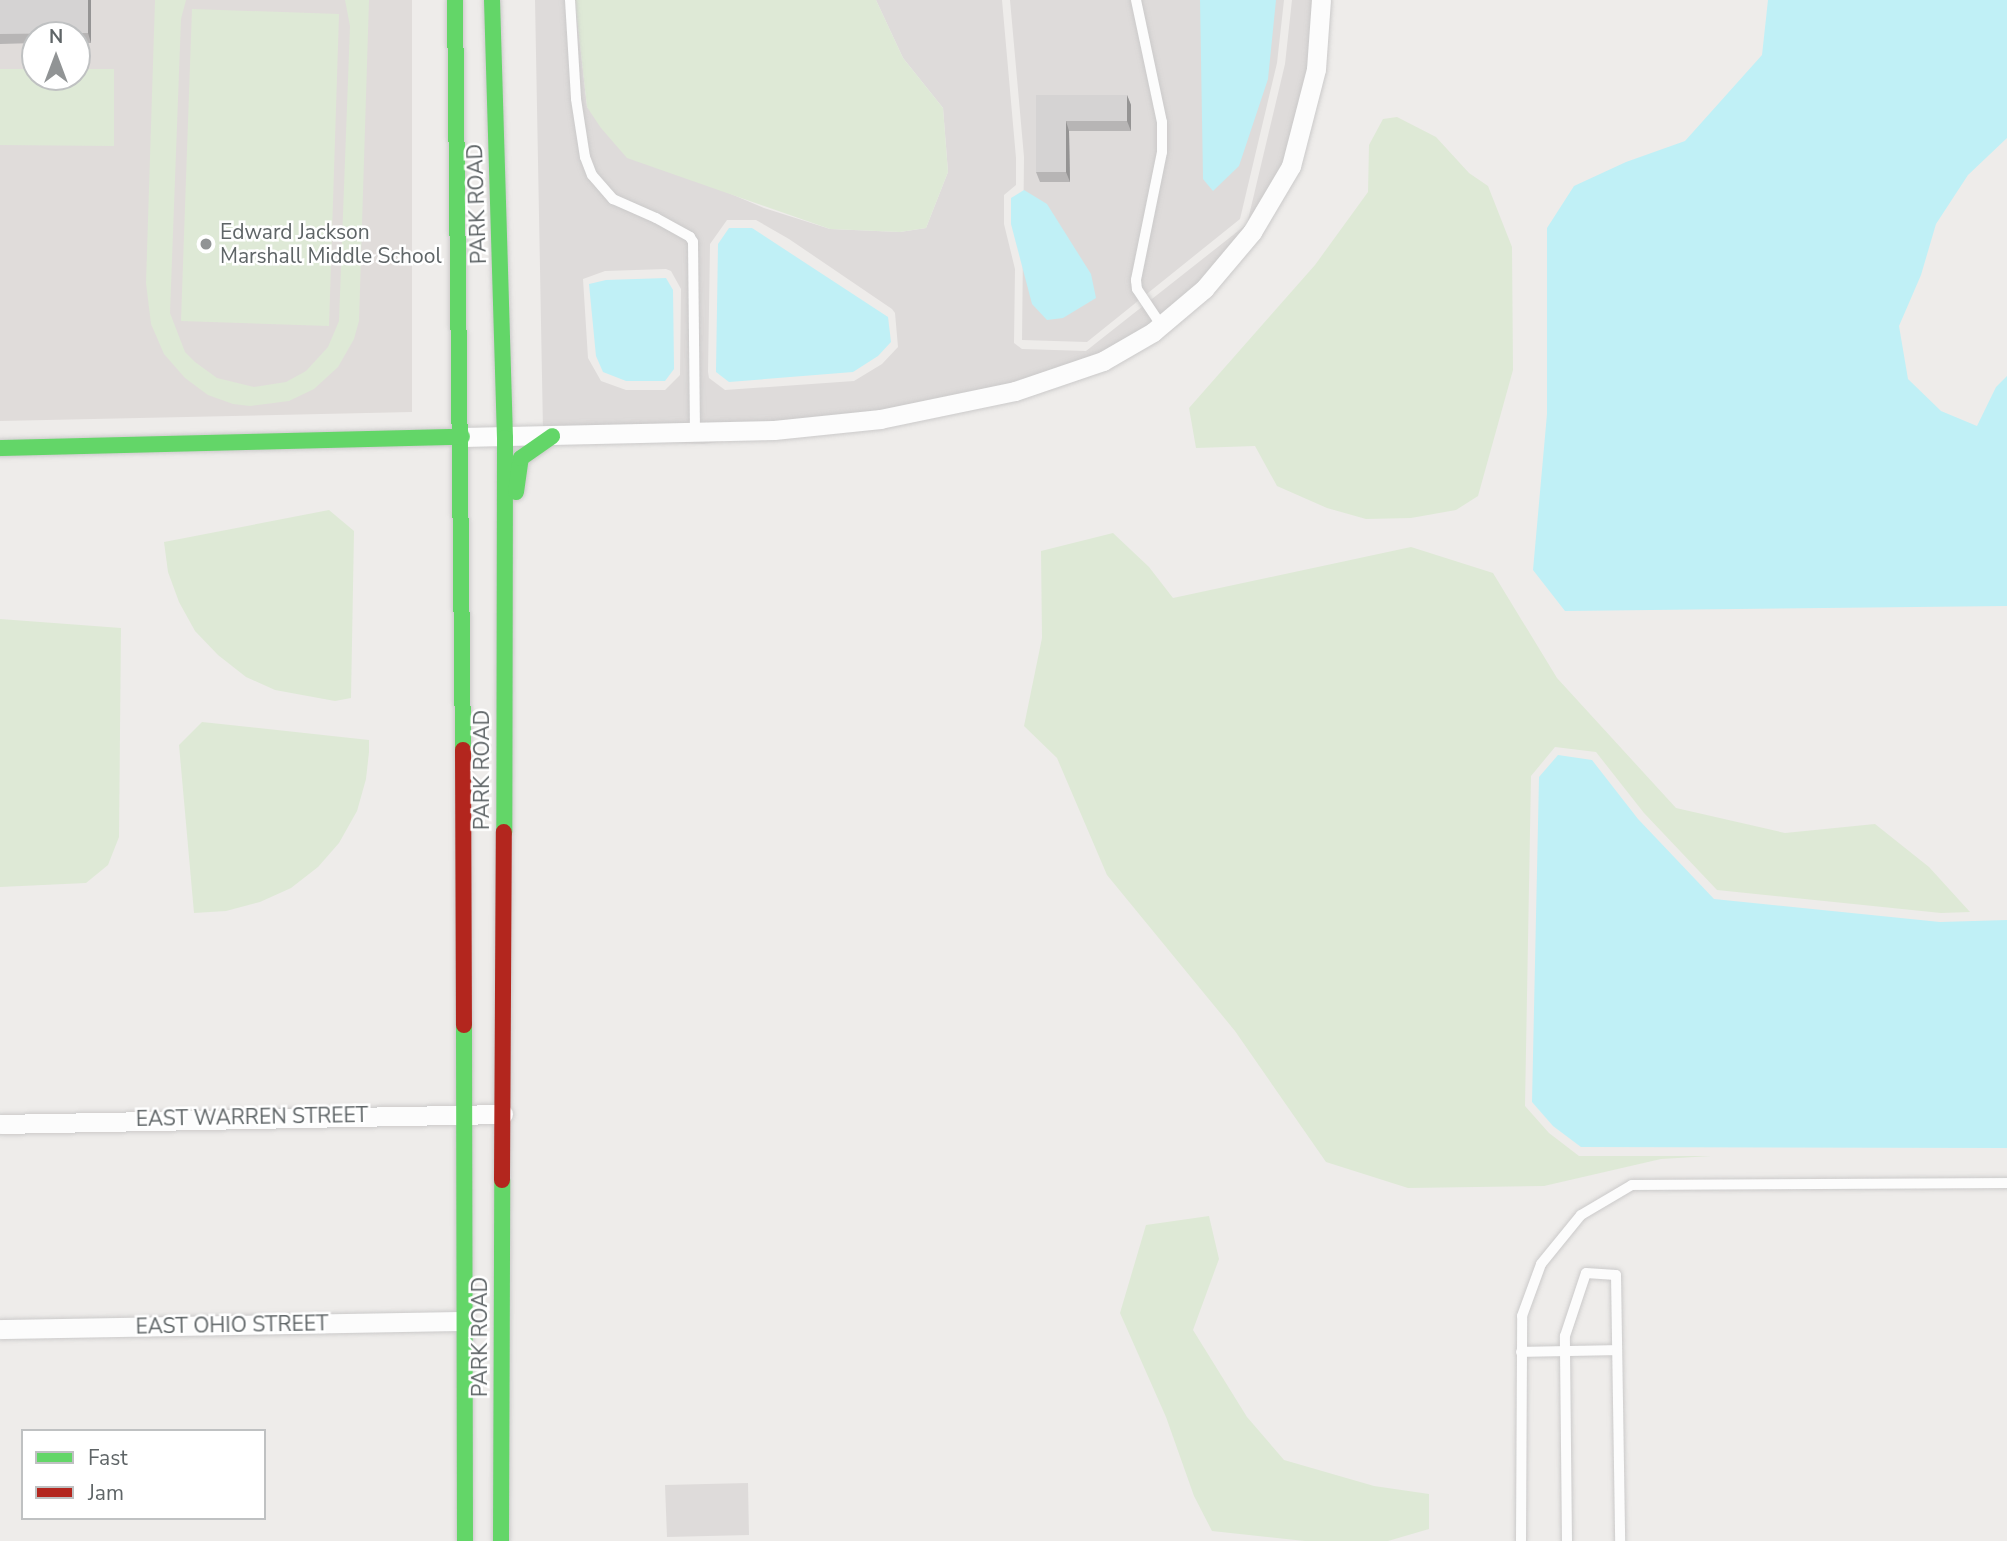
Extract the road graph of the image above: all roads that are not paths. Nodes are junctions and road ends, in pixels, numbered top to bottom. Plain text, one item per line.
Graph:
1 (455, 0) edge
2 (492, 0) edge
3 (570, 0) edge
4 (1136, 0) edge
5 (1321, 0) edge
6 (458, 150) junction
7 (474, 239) dead end
8 (1161, 325) junction
9 (487, 408) dead end
10 (695, 432) junction
11 (552, 436) junction
12 (462, 437) junction
13 (505, 438) junction
14 (0, 448) edge
15 (474, 455) dead end
16 (488, 580) dead end
17 (503, 705) junction
18 (464, 1112) junction
19 (503, 1114) junction
20 (0, 1124) edge
21 (481, 1132) dead end
22 (2007, 1183) edge
23 (485, 1242) dead end
24 (464, 1321) junction
25 (0, 1329) edge
26 (1617, 1350) junction
27 (1564, 1351) junction
28 (1521, 1352) junction
29 (501, 1386) junction
30 (465, 1541) edge
31 (501, 1541) edge
32 (1521, 1541) edge
33 (1567, 1541) edge
34 (1620, 1541) edge

1 - 6 main road, PARK ROAD
2 - 13 main road, PARK ROAD
3 - 10 lane
4 - 8 lane
5 - 8 street
6 - 7 main road
6 - 12 main road, PARK ROAD
8 - 10 street
9 - 13 main road
10 - 11 street
11 - 13 street
11 - 17 main road
12 - 13 street
12 - 14 main road
12 - 15 main road
12 - 18 main road, PARK ROAD
13 - 17 main road, PARK ROAD
16 - 17 main road
17 - 19 main road, PARK ROAD
18 - 19 street, EAST WARREN STREET
18 - 20 street, EAST WARREN STREET
18 - 21 main road
18 - 24 main road, PARK ROAD
19 - 29 main road, PARK ROAD
22 - 28 lane
23 - 29 main road
24 - 25 street, EAST OHIO STREET
24 - 30 main road, PARK ROAD
26 - 27 lane
26 - 27 lane
26 - 34 lane
27 - 28 lane
27 - 33 lane
28 - 32 lane
29 - 31 main road, PARK ROAD

